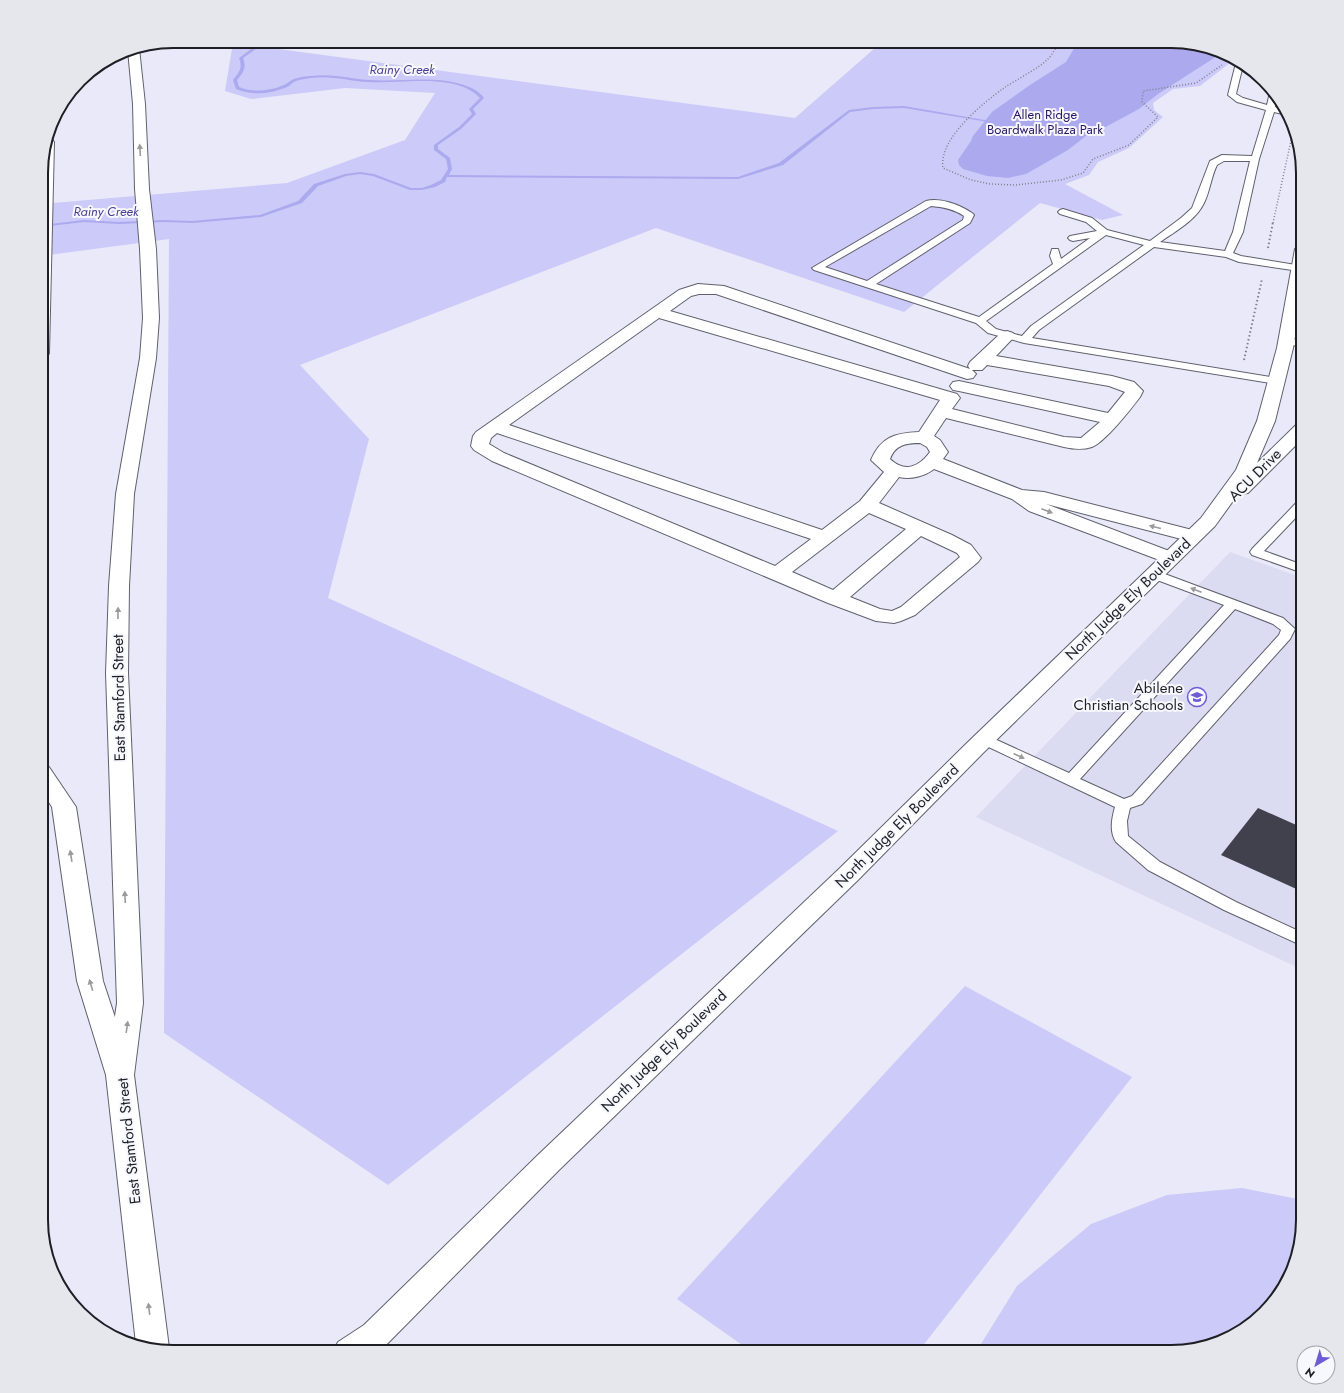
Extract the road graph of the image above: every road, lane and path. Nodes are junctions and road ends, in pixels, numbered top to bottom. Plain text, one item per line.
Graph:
1 (1055, 48) edge
2 (134, 54) edge
3 (1227, 62) dead end
4 (1239, 68) edge
5 (1272, 100) edge
6 (1270, 109) junction
7 (1280, 111) edge
8 (1291, 139) edge
9 (1255, 159) junction
10 (1063, 212) dead end
11 (1104, 232) junction
12 (1073, 238) dead end
13 (1152, 244) junction
14 (1055, 251) dead end
15 (1267, 252) dead end
16 (1228, 254) junction
17 (1296, 259) edge
18 (1058, 265) junction
19 (1263, 274) dead end
20 (869, 284) junction
21 (658, 313) junction
22 (1296, 319) edge
23 (980, 321) junction
24 (1007, 336) junction
25 (1024, 340) junction
26 (1294, 343) edge
27 (983, 359) junction
28 (1244, 361) dead end
29 (1276, 381) junction
30 (955, 392) junction
31 (1111, 420) junction
32 (496, 427) junction
33 (1296, 435) edge
34 (924, 437) junction
35 (933, 462) junction
36 (895, 471) junction
37 (1019, 495) junction
38 (867, 505) junction
39 (1296, 510) edge
40 (919, 528) junction
41 (1200, 529) junction
42 (825, 537) junction
43 (1162, 566) junction
44 (1296, 566) edge
45 (777, 574) junction
46 (835, 599) junction
47 (1232, 604) junction
48 (983, 739) junction
49 (1071, 780) junction
50 (48, 783) edge
51 (1123, 805) junction
52 (1296, 937) edge
53 (120, 1075) junction
54 (153, 1343) edge
55 (377, 1343) edge

1 - 3 path
53 -> 2 main road, East Stamford Street
4 - 6 lane
5 - 6 lane
6 - 7 lane
6 - 9 lane
8 - 15 path
9 - 13 lane
9 - 16 lane
10 - 11 lane
11 - 12 lane
11 - 13 lane
11 - 18 lane
13 - 16 lane
13 - 25 lane
14 - 18 lane
16 - 17 lane
18 - 23 lane
19 - 28 path
20 - 20 lane
20 - 23 lane
21 - 30 main road
21 - 30 main road
21 - 32 main road
22 - 26 main road, North Judge Ely Boulevard
23 - 24 lane
24 - 25 lane
24 - 27 main road
25 - 29 lane
26 - 29 main road, North Judge Ely Boulevard
27 - 30 main road
27 - 31 main road
29 - 41 main road, North Judge Ely Boulevard
30 - 31 main road
30 - 31 main road
30 - 34 main road
32 - 42 main road
32 - 45 main road
33 - 41 main road, ACU Drive
34 - 35 main road
34 - 36 main road
35 - 36 main road
35 - 37 main road
36 - 38 main road
41 -> 37 main road
37 -> 43 main road
38 - 40 main road
38 - 42 main road
39 - 44 lane
40 - 46 main road
40 - 46 main road
41 - 43 main road, North Judge Ely Boulevard
42 - 45 main road
47 -> 43 lane
43 - 48 main road, North Judge Ely Boulevard
45 - 46 main road
47 - 49 lane
47 - 51 lane
48 -> 49 lane
48 - 55 main road, North Judge Ely Boulevard
49 - 51 lane
53 -> 50 main road
51 - 52 lane
54 -> 53 main road, East Stamford Street

